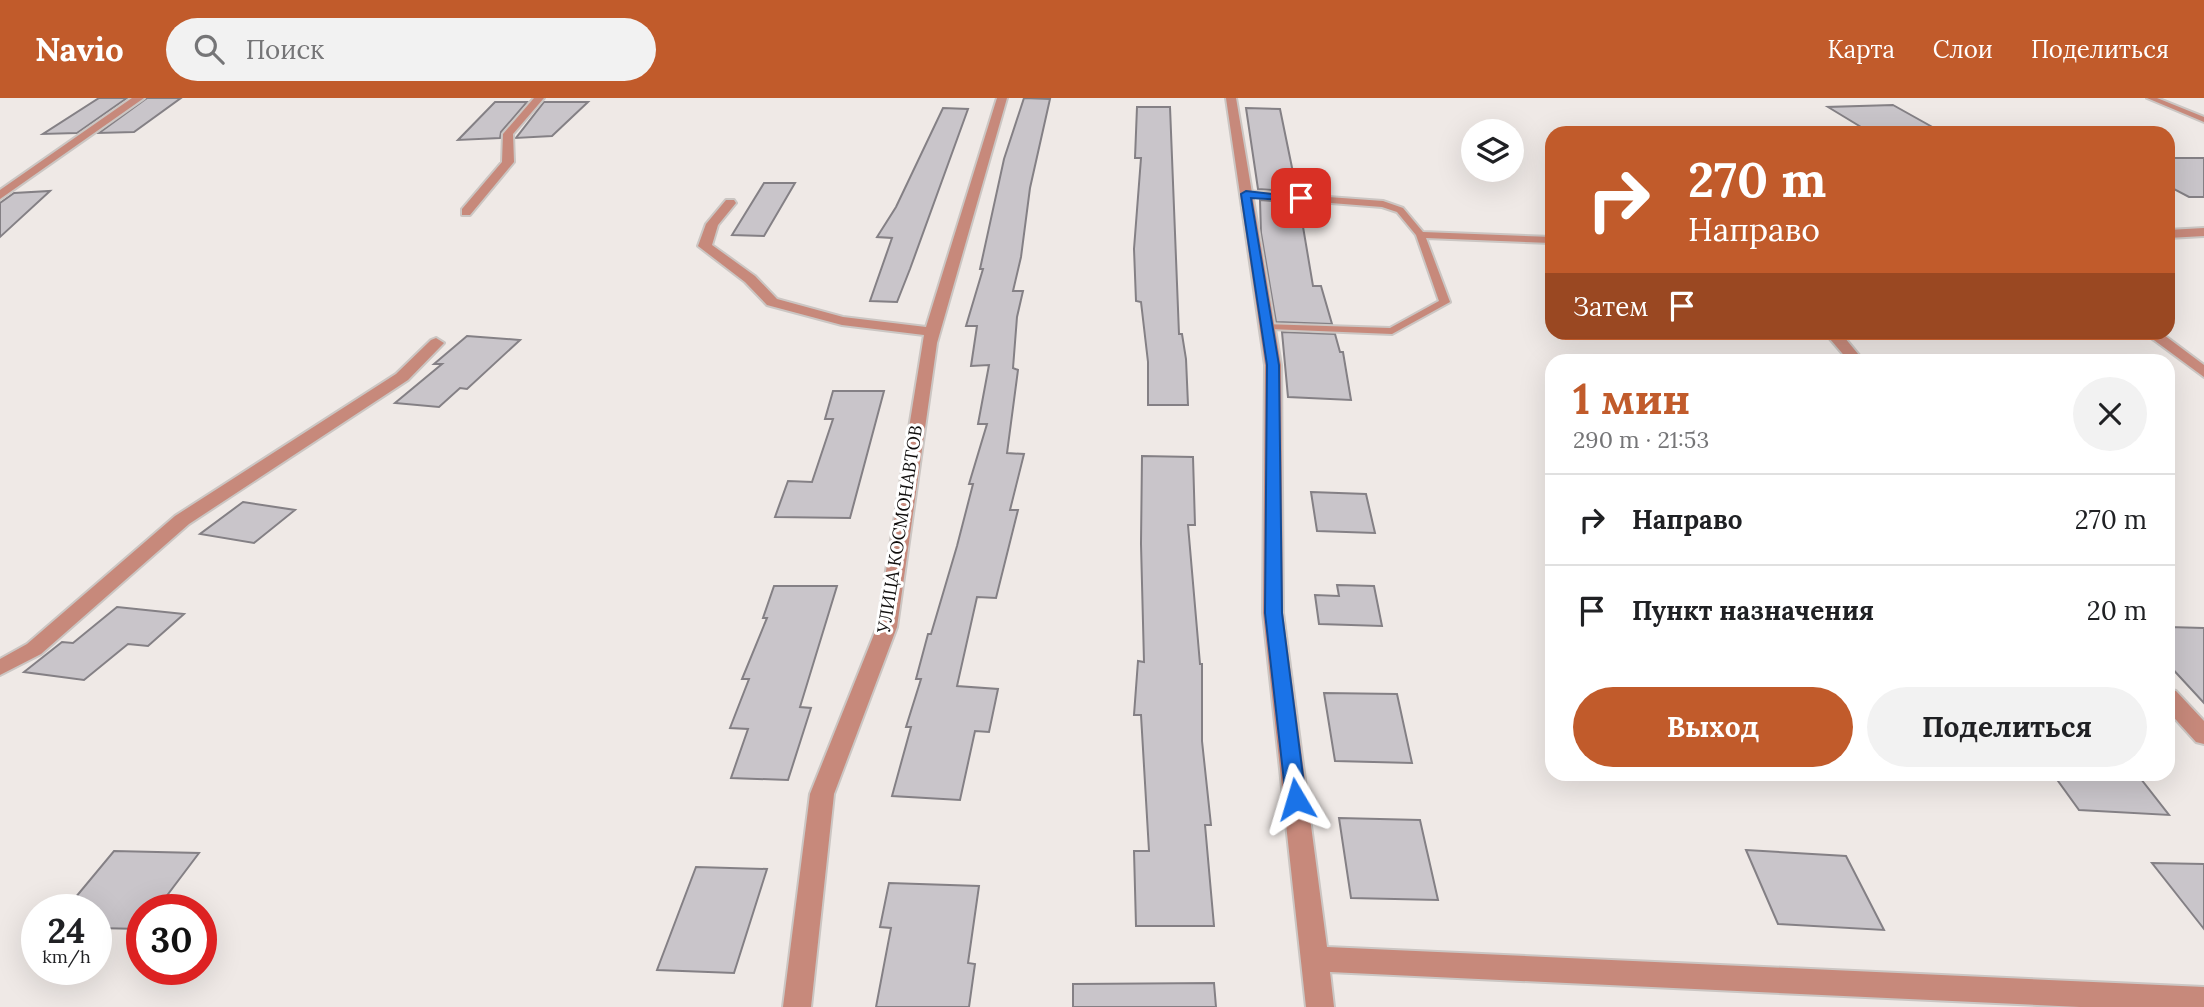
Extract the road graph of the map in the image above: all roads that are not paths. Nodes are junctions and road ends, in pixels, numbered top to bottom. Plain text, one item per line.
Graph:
1 (139, 98) edge
2 (539, 98) edge
3 (1002, 98) edge
4 (1231, 98) edge
5 (2151, 98) edge
6 (2204, 120) edge
7 (1246, 194) junction
8 (0, 195) edge
9 (730, 203) dead end
10 (466, 212) dead end
11 (2204, 232) edge
12 (2175, 234) edge
13 (1420, 235) junction
14 (1545, 240) edge
15 (1267, 326) junction
16 (932, 332) junction
17 (1837, 340) edge
18 (2161, 340) edge
19 (436, 343) dead end
20 (1850, 354) edge
21 (2204, 372) edge
22 (0, 668) edge
23 (2175, 705) edge
24 (2204, 736) edge
25 (1315, 959) junction
26 (2204, 1000) edge
27 (797, 1007) edge
28 (1320, 1007) edge

1 - 8 street
2 - 10 street
3 - 16 street, УЛИЦА КОСМОНАВТОВ
4 - 7 street
5 - 6 lane
7 - 13 lane
7 - 15 street
9 - 16 street
11 - 12 street
13 - 14 lane
13 - 15 lane
15 - 25 street
16 - 27 street, УЛИЦА КОСМОНАВТОВ
17 - 20 street
18 - 21 street
19 - 22 street
23 - 24 street
25 - 26 street
25 - 28 street

